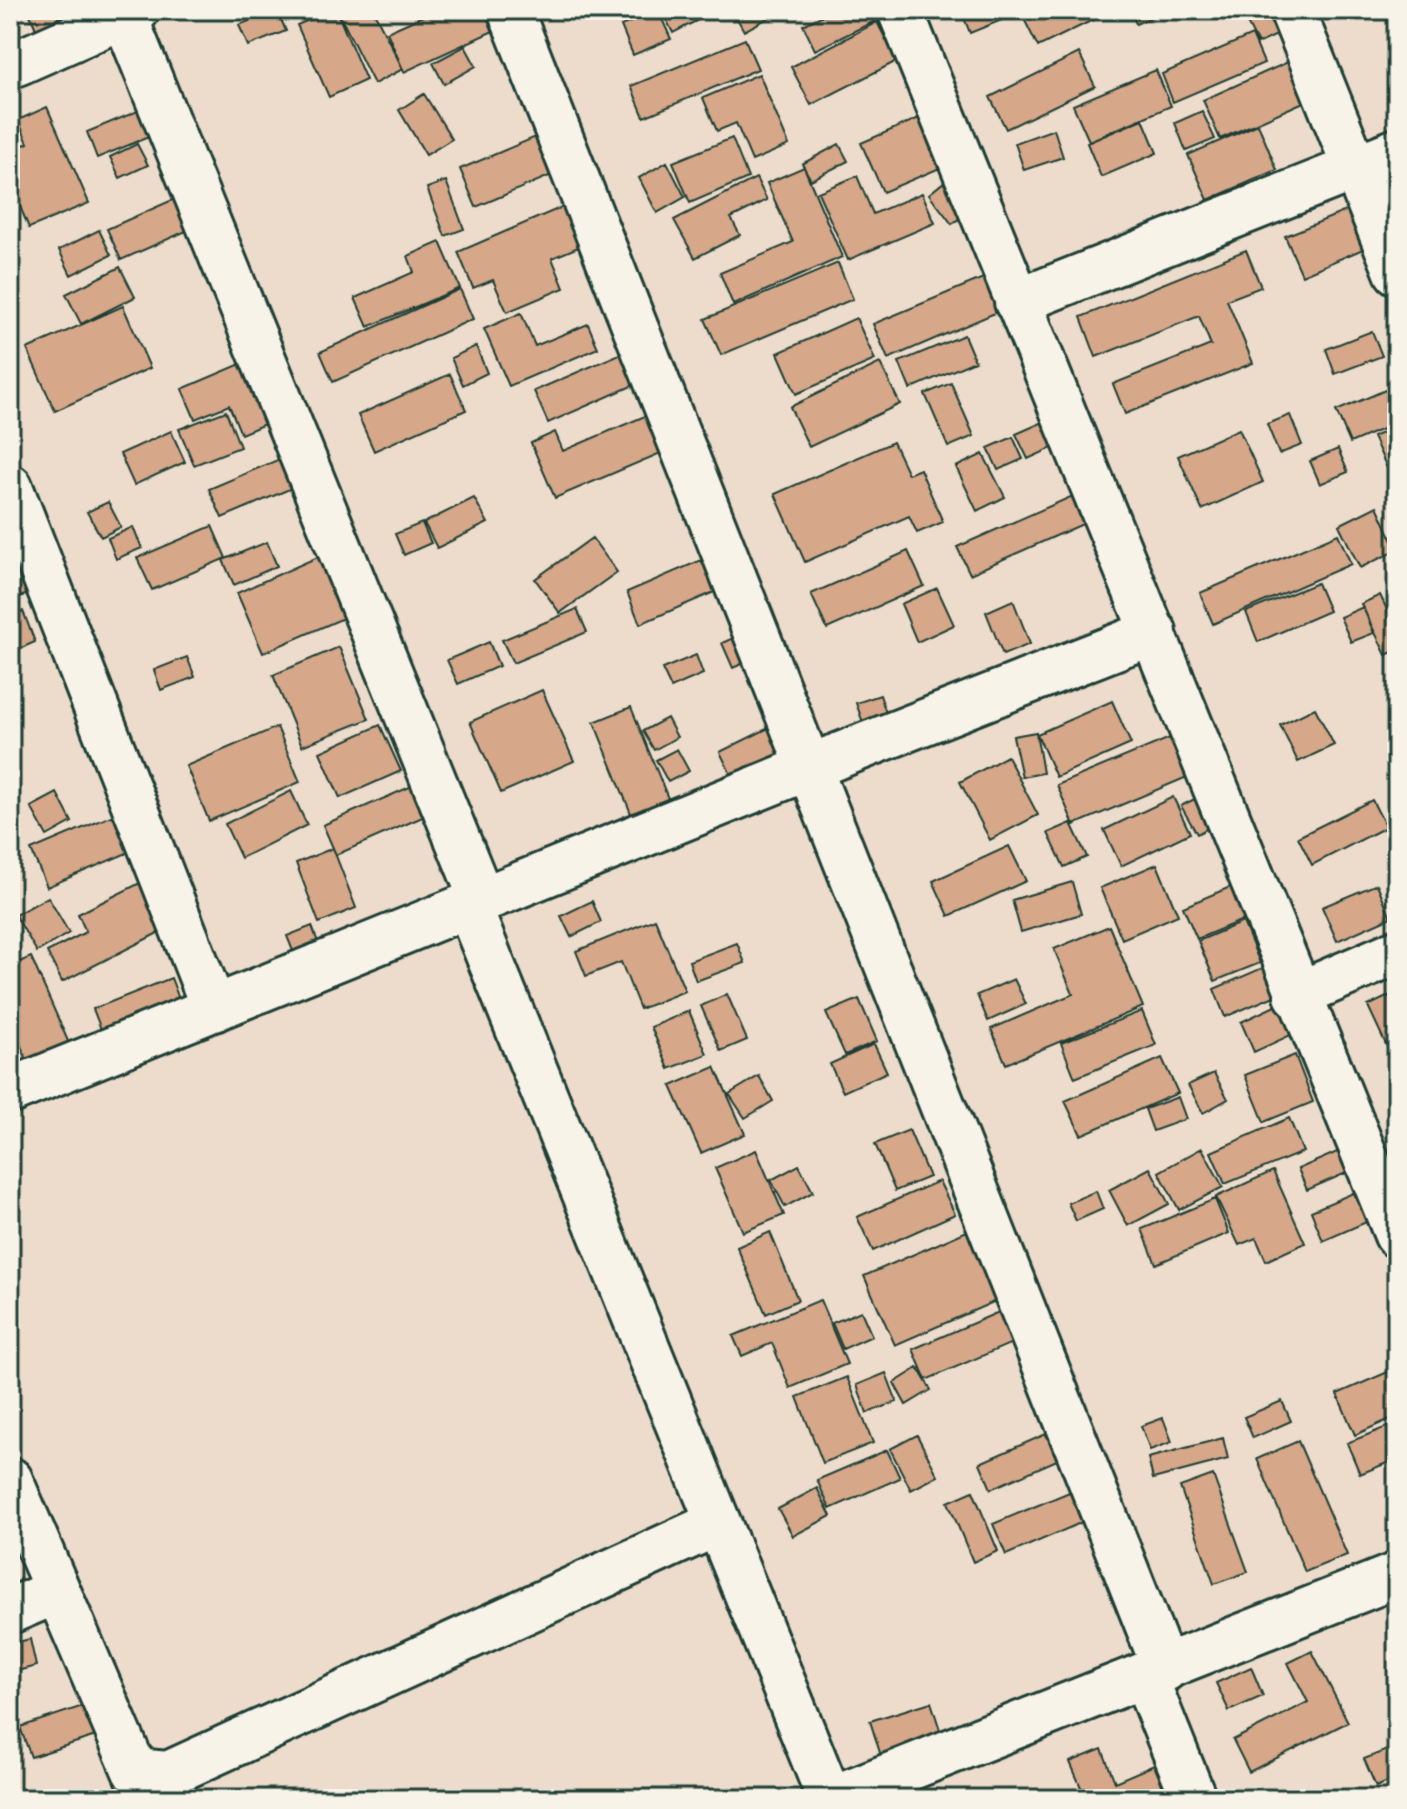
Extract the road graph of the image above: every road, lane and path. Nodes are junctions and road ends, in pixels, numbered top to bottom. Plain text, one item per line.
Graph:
1 (510, 10) edge
2 (900, 10) edge
3 (1292, 10) edge
4 (128, 12) edge
5 (10, 66) edge
6 (1397, 151) edge
7 (1356, 168) junction
8 (1397, 272) edge
9 (1017, 302) junction
10 (10, 487) edge
11 (1154, 632) junction
12 (810, 767) junction
13 (475, 903) junction
14 (1397, 952) edge
15 (1297, 995) junction
16 (214, 1009) junction
17 (10, 1091) edge
18 (1397, 1235) edge
19 (10, 1480) edge
20 (718, 1523) junction
21 (1397, 1575) edge
22 (57, 1591) junction
23 (10, 1611) edge
24 (1155, 1673) junction
25 (830, 1799) edge
26 (1194, 1799) edge

1 - 12 street
2 - 9 street
3 - 7 street
4 - 5 street
4 - 13 street
6 - 7 street
7 - 8 street
7 - 9 street
9 - 11 street
10 - 16 street
11 - 12 street
11 - 15 street
12 - 13 street
12 - 24 street
13 - 16 street
13 - 20 street
14 - 15 street
15 - 18 street
16 - 17 street
19 - 22 street
20 - 22 street
20 - 25 street
21 - 24 street
22 - 23 street
24 - 25 street
24 - 26 street

